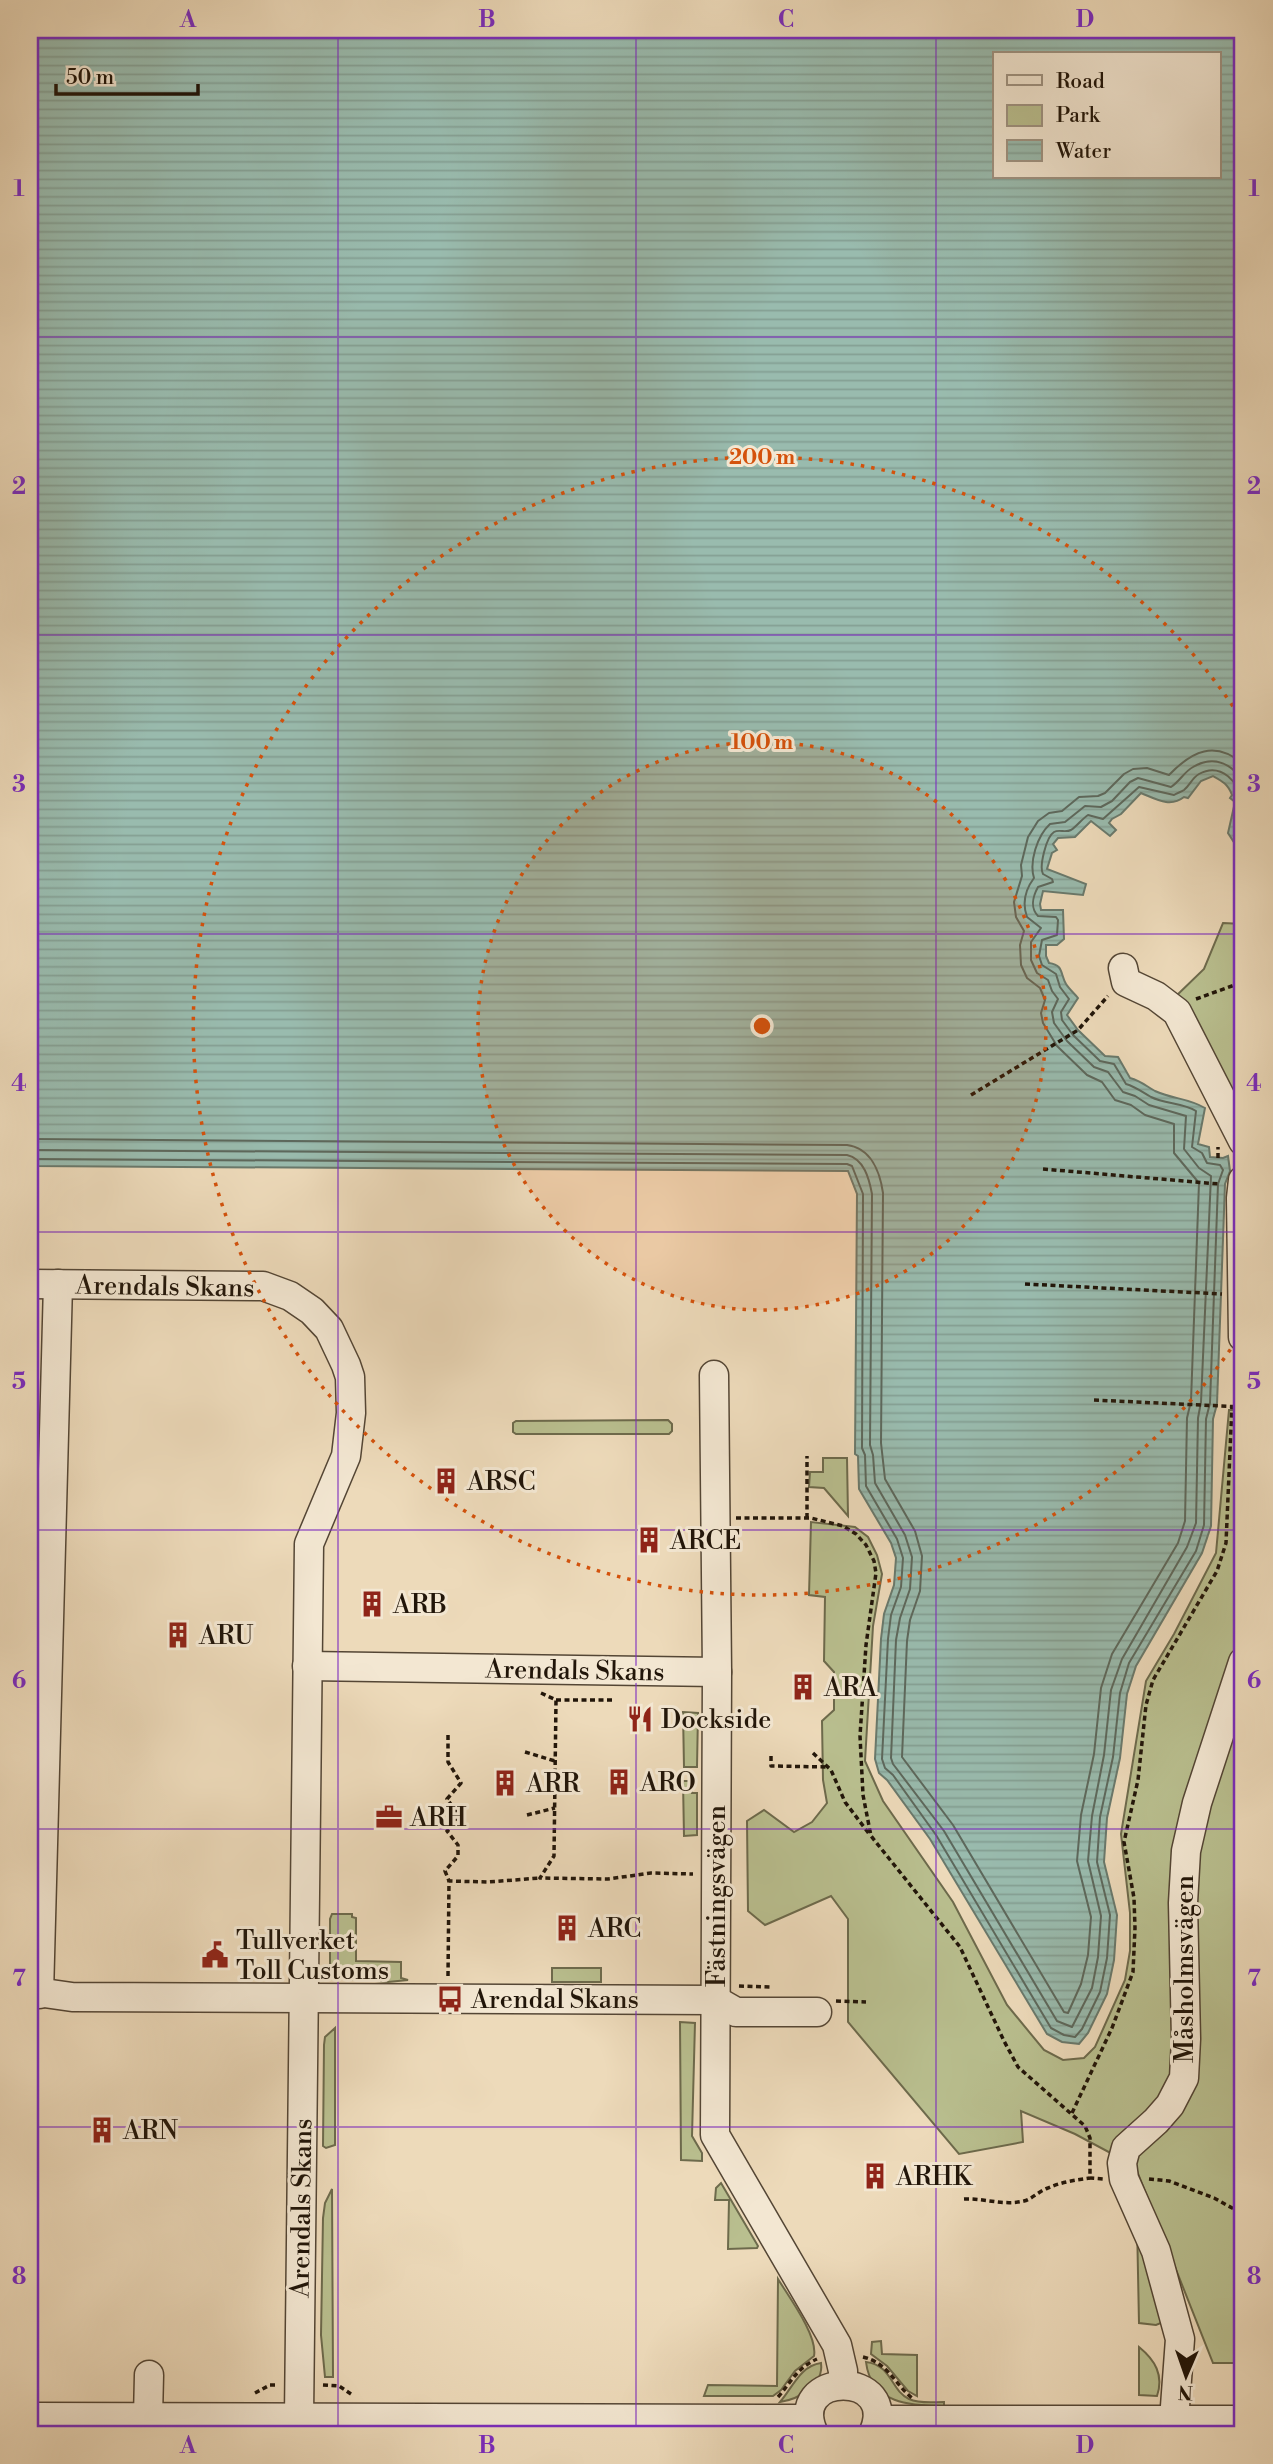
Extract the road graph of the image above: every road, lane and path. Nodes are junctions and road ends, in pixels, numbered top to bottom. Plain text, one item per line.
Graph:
1 (1124, 975) joint
2 (1243, 982) edge
3 (1177, 1012) junction
4 (971, 1095) dead end
5 (1243, 1141) edge
6 (1043, 1169) dead end
7 (1234, 1182) edge
8 (30, 1284) edge
9 (58, 1284) junction
10 (1025, 1284) dead end
11 (1221, 1294) dead end
12 (1243, 1337) edge
13 (714, 1375) dead end
14 (1094, 1400) dead end
15 (1232, 1405) junction
16 (1243, 1407) edge
17 (807, 1456) dead end
18 (807, 1518) junction
19 (715, 1521) junction
20 (1243, 1662) edge
21 (307, 1666) junction
22 (718, 1672) junction
23 (531, 1688) dead end
24 (556, 1700) junction
25 (614, 1700) dead end
26 (448, 1735) dead end
27 (525, 1752) dead end
28 (813, 1754) dead end
29 (771, 1755) dead end
30 (555, 1761) junction
31 (828, 1767) junction
32 (555, 1808) junction
33 (527, 1815) dead end
34 (871, 1836) junction
35 (697, 1874) dead end
36 (540, 1878) junction
37 (449, 1881) junction
38 (448, 1986) dead end
39 (776, 1987) dead end
40 (715, 1990) junction
41 (34, 1993) edge
42 (303, 1999) junction
43 (866, 2002) dead end
44 (824, 2007) joint
45 (1072, 2113) junction
46 (1090, 2178) junction
47 (1124, 2179) junction
48 (964, 2199) dead end
49 (1243, 2214) edge
50 (149, 2375) dead end
51 (843, 2384) junction
52 (30, 2417) edge
53 (148, 2417) junction
54 (299, 2417) junction
55 (1174, 2420) junction
56 (1243, 2420) edge
57 (811, 2427) edge
58 (875, 2427) edge
59 (1203, 2427) edge

1 - 3 street
1 - 4 path
2 - 3 path
3 - 5 street
6 - 7 path
7 - 12 street
8 - 9 street, Arendals Skans
9 - 21 street, Arendals Skans
9 - 41 street
10 - 11 path
13 - 19 street, Fästningsvägen
14 - 15 path
15 - 16 path
15 - 45 path
17 - 18 path
18 - 19 path
18 - 34 path
19 - 22 street, Fästningsvägen
20 - 47 street, Måsholmsvägen
21 - 22 street, Arendals Skans
21 - 42 street, Arendals Skans
22 - 40 street, Fästningsvägen
23 - 24 path
24 - 25 path
24 - 30 path
26 - 37 path
27 - 30 path
28 - 31 path
29 - 31 path
30 - 32 path
31 - 34 path
32 - 33 path
32 - 36 path
34 - 45 path
35 - 36 path
36 - 37 path
37 - 38 path
39 - 40 path
40 - 42 street
40 - 44 street
40 - 51 street, Fästningsvägen
41 - 42 street
42 - 54 street, Arendals Skans
43 - 44 path
45 - 46 path
46 - 47 path
46 - 48 path
47 - 49 path
47 - 55 street
50 - 53 street
51 - 57 street
51 - 58 street
52 - 53 street
53 - 54 street
54 - 57 street
55 - 58 street
55 - 59 street
56 - 59 street

